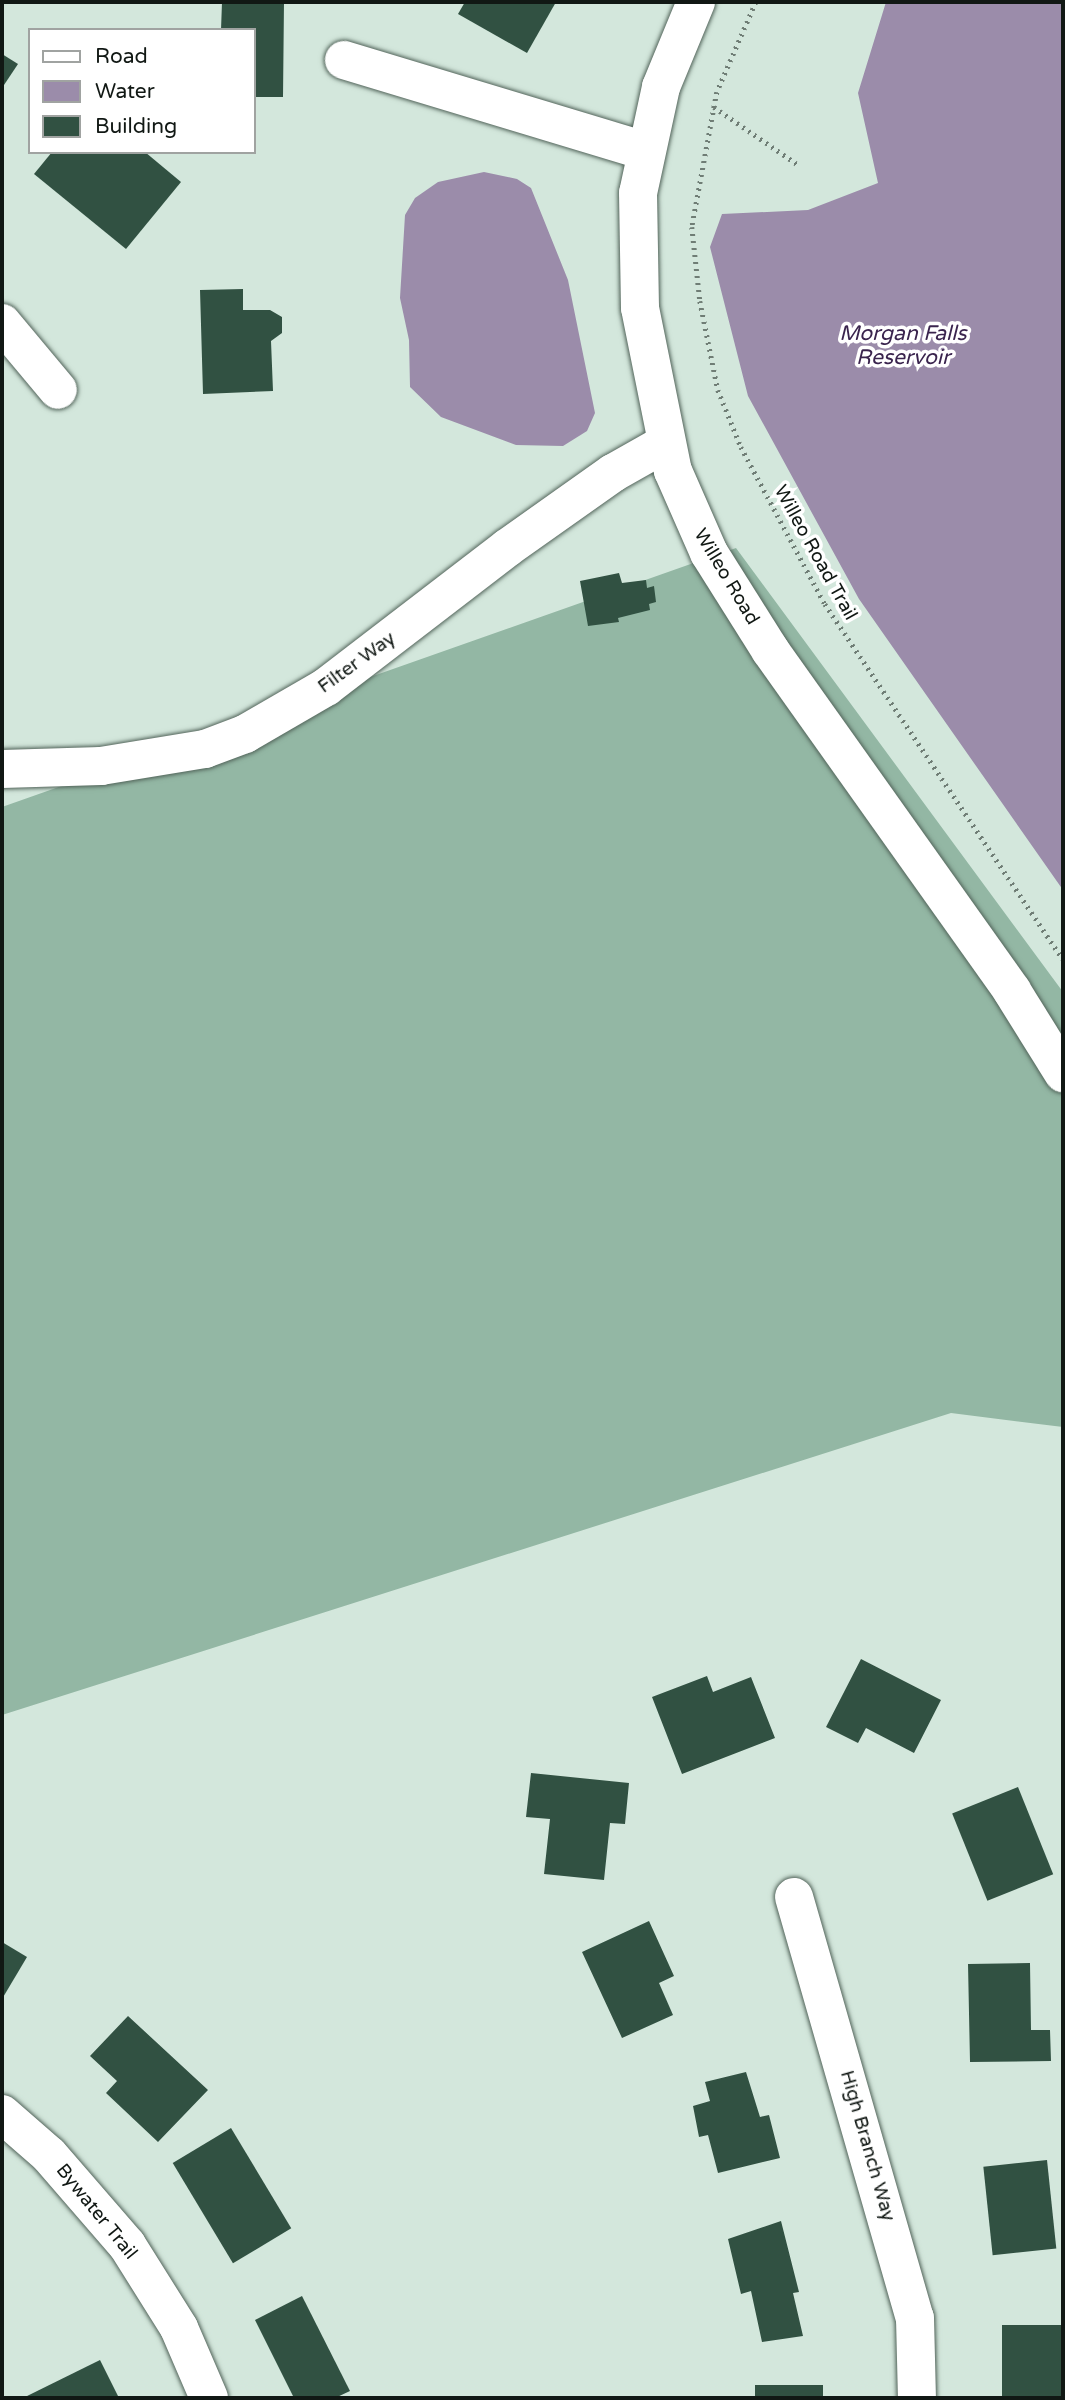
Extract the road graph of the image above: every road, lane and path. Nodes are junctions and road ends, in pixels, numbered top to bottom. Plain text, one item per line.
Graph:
1 (696, 2) edge
2 (756, 2) edge
3 (344, 60) dead end
4 (715, 107) junction
5 (645, 151) junction
6 (797, 164) dead end
7 (2, 323) edge
8 (58, 390) dead end
9 (666, 443) junction
10 (2, 769) edge
11 (1063, 959) edge
12 (1063, 1073) edge
13 (793, 1897) dead end
14 (2, 2114) edge
15 (209, 2398) edge
16 (917, 2398) edge

1 - 5 street, Willeo Road
2 - 4 path, Willeo Road Trail
3 - 5 street
4 - 6 path
4 - 11 path, Willeo Road Trail
5 - 9 street, Willeo Road
7 - 8 street
9 - 10 street, Filter Way
9 - 12 street, Willeo Road
13 - 16 street, High Branch Way
14 - 15 street, Bywater Trail

